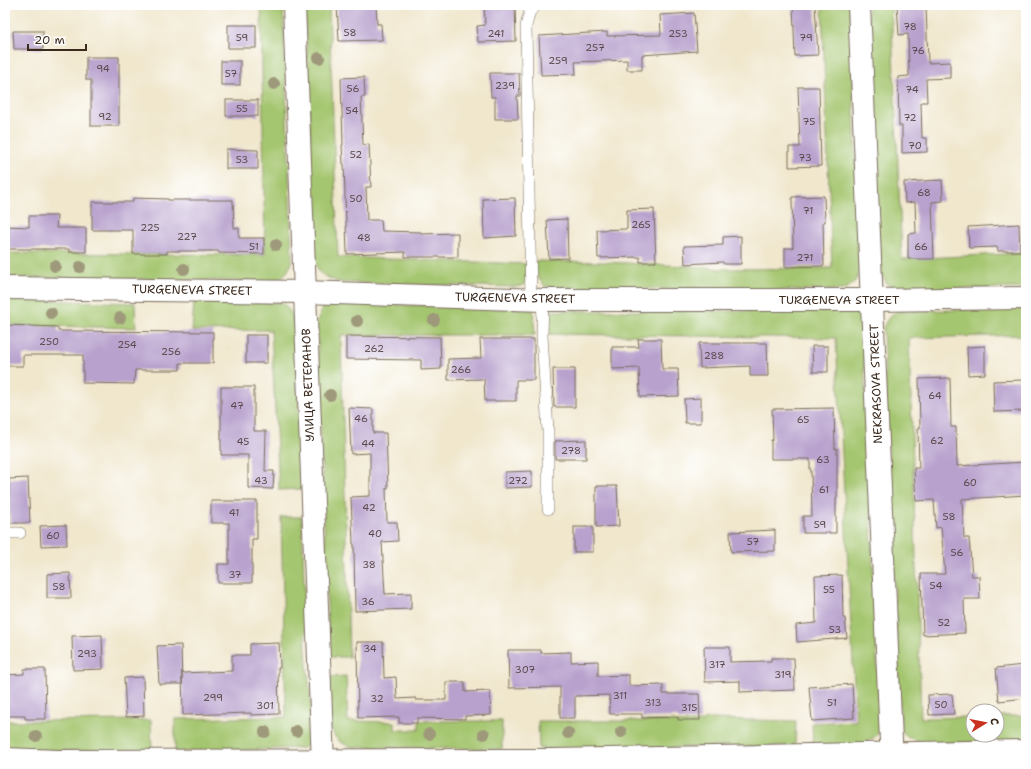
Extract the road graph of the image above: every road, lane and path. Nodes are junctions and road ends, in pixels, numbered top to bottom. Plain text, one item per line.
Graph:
1 (294, 5) edge
2 (537, 5) edge
3 (859, 5) edge
4 (5, 288) edge
5 (305, 292) junction
6 (1026, 298) edge
7 (537, 300) junction
8 (872, 300) junction
9 (548, 509) dead end
10 (5, 533) edge
11 (20, 533) dead end
12 (1026, 751) edge
13 (5, 759) edge
14 (892, 759) edge
15 (323, 762) edge
16 (552, 762) edge

1 - 5 street, УЛИЦА ВЕТЕРАНОВ
2 - 7 lane
3 - 8 street, NEKRASOVA STREET
4 - 5 street, TURGENEVA STREET
5 - 7 street, TURGENEVA STREET
5 - 15 street, УЛИЦА ВЕТЕРАНОВ
6 - 8 street, TURGENEVA STREET
7 - 8 street, TURGENEVA STREET
7 - 9 lane
8 - 14 street, NEKRASOVA STREET
10 - 11 lane
12 - 14 street
13 - 15 street
14 - 16 street
15 - 16 street

